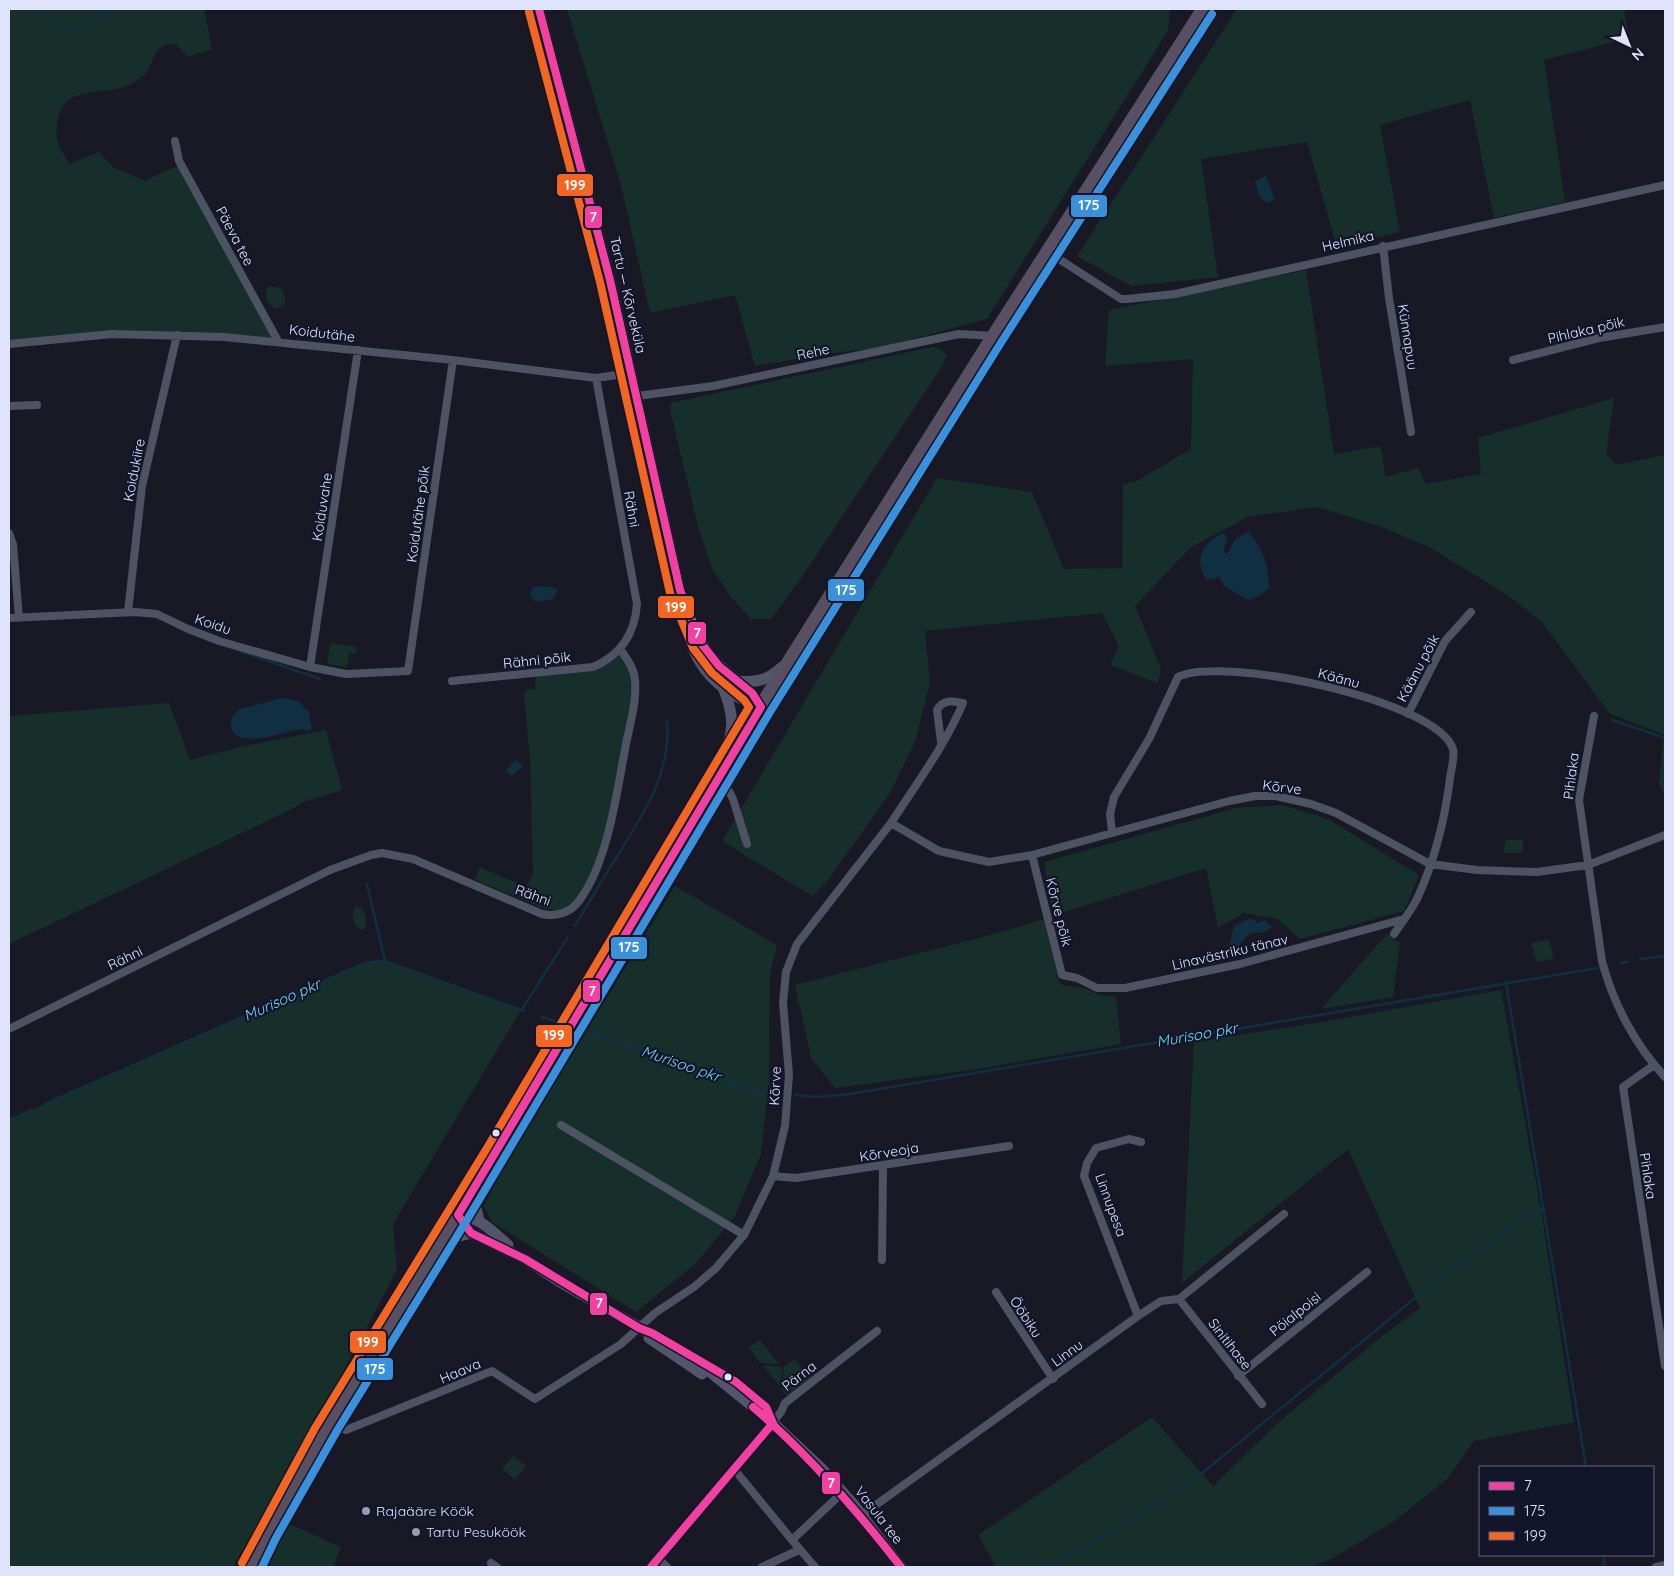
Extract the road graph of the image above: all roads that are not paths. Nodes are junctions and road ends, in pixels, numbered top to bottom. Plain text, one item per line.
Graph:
1 (539, 9) edge
2 (1204, 9) edge
3 (176, 141) dead end
4 (1665, 185) edge
5 (1383, 246) junction
6 (1048, 252) junction
7 (1665, 327) edge
8 (177, 335) junction
9 (994, 336) junction
10 (278, 341) junction
11 (9, 344) edge
12 (358, 350) junction
13 (453, 360) junction
14 (1513, 360) dead end
15 (631, 373) junction
16 (596, 378) junction
17 (637, 396) junction
18 (37, 405) dead end
19 (9, 406) edge
20 (1411, 432) dead end
21 (9, 533) edge
22 (680, 590) junction
23 (128, 612) junction
24 (1471, 612) dead end
25 (9, 618) edge
26 (19, 618) junction
27 (620, 649) junction
28 (792, 658) junction
29 (310, 667) junction
30 (408, 671) joint
31 (452, 681) dead end
32 (738, 681) junction
33 (724, 690) junction
34 (761, 707) junction
35 (1408, 714) junction
36 (1594, 716) dead end
37 (941, 742) junction
38 (717, 780) junction
39 (891, 823) junction
40 (1112, 832) junction
41 (1665, 835) edge
42 (747, 844) dead end
43 (1032, 855) junction
44 (1430, 864) junction
45 (1588, 865) junction
46 (1404, 919) junction
47 (1394, 934) dead end
48 (1062, 975) joint
49 (9, 1028) edge
50 (1654, 1065) junction
51 (1665, 1077) edge
52 (561, 1125) dead end
53 (1141, 1142) dead end
54 (1009, 1146) dead end
55 (883, 1166) junction
56 (773, 1176) junction
57 (475, 1186) junction
58 (1284, 1214) dead end
59 (458, 1215) junction
60 (480, 1220) junction
61 (471, 1233) junction
62 (744, 1234) junction
63 (442, 1241) junction
64 (525, 1259) junction
65 (882, 1260) dead end
66 (1368, 1272) dead end
67 (996, 1292) dead end
68 (1179, 1299) junction
69 (1138, 1316) junction
70 (638, 1328) junction
71 (877, 1331) dead end
72 (1665, 1366) edge
73 (1238, 1376) junction
74 (1053, 1379) junction
75 (1262, 1404) dead end
76 (773, 1423) junction
77 (329, 1424) junction
78 (734, 1469) junction
79 (843, 1492) junction
80 (862, 1515) junction
81 (792, 1540) junction
82 (799, 1550) junction
83 (658, 1558) junction
84 (1665, 1565) edge
85 (251, 1567) edge
86 (651, 1567) edge
87 (667, 1567) edge
88 (762, 1567) edge
89 (815, 1567) edge
90 (901, 1567) edge
91 (1656, 1567) edge

1 - 15 main road, Tartu — Kõrveküla
2 - 6 highway
3 - 10 street, Päeva tee
4 - 5 street, Helmika
5 - 6 street, Helmika
5 - 20 street, Künnapuu
6 - 9 highway
7 - 14 street, Pihlaka põik
8 - 10 street, Koidutähe
8 - 11 street, Koidutähe
8 - 23 street, Koidukiire
9 - 17 street, Rehe
9 - 28 highway
10 - 12 street, Koidutähe
12 - 13 street, Koidutähe
12 - 29 street, Koiduvahe
13 - 16 street, Koidutähe
13 - 30 street, Koidutähe põik
15 - 16 street, Koidutähe
15 - 17 main road, Tartu — Kõrveküla
16 - 27 street, Rähni
17 - 22 main road, Tartu — Kõrveküla
18 - 19 street
21 - 26 street
22 - 32 main road, Tartu — Kõrveküla
22 - 33 main road, Tartu — Kõrveküla
23 - 26 street, Koidu
23 - 29 street, Koidu
24 - 35 street, Käänu põik
25 - 26 street, Koidu
27 - 31 street, Rähni põik
27 - 49 street, Rähni
28 - 32 main road
28 - 34 highway
29 - 30 street, Koidu
32 - 34 main road, Tartu — Kõrveküla
33 - 34 main road, Tartu — Kõrveküla
33 - 38 main road
34 - 38 highway
35 - 40 street, Käänu
35 - 44 street, Käänu
36 - 45 street, Pihlaka
37 - 37 street, Kõrve
37 - 39 street, Kõrve
38 - 42 street
38 - 57 highway
39 - 43 street, Kõrve
39 - 56 street, Kõrve
40 - 43 street, Kõrve
40 - 44 street, Kõrve
41 - 45 street, Kõrve
43 - 48 street, Kõrve põik
44 - 45 street, Kõrve
44 - 46 street, Käänu
45 - 50 street, Pihlaka
46 - 47 street, Käänu
46 - 48 street, Linavästriku tänav
50 - 51 street, Pihlaka
50 - 72 street, Pihlaka
52 - 62 street
53 - 69 street, Linnupesa
54 - 55 street, Kõrveoja
55 - 56 street, Kõrveoja
55 - 65 street
56 - 62 street, Kõrve
57 - 59 highway
57 - 60 main road
58 - 68 street, Linnu
59 - 60 main road, Vasula tee
59 - 61 main road, Vasula tee
59 - 63 highway
60 - 64 main road, Vasula tee
61 - 63 main road
61 - 64 main road, Vasula tee
62 - 70 street, Kõrve
63 - 77 highway
64 - 70 main road, Vasula tee
66 - 73 street, Pöialpoisi
67 - 74 street, Ööbiku
68 - 69 street, Linnu
68 - 73 street, Sinitihase
69 - 74 street, Linnu
70 - 76 main road, Vasula tee
70 - 77 street, Haava
71 - 76 street, Pärna
73 - 75 street, Sinitihase
74 - 80 street, Linnu
76 - 78 street, Pärna
76 - 79 main road, Vasula tee
77 - 85 highway
78 - 81 street
78 - 83 street, Pärna
79 - 80 main road, Vasula tee
79 - 81 street
80 - 90 main road, Vasula tee
81 - 82 street
82 - 88 street
82 - 89 street
83 - 86 street, Pärna
83 - 87 street
84 - 91 street

